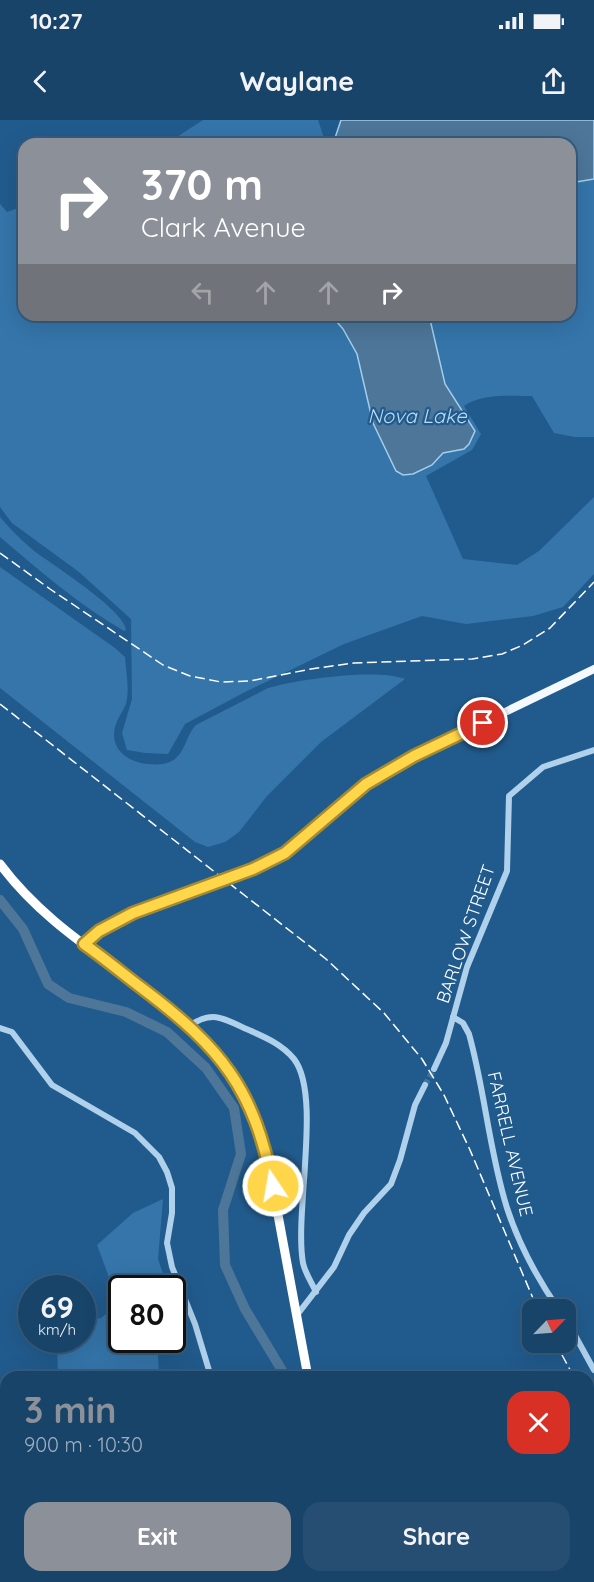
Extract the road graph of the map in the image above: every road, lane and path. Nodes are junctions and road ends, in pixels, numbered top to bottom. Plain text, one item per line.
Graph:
1 (594, 669) edge
2 (594, 750) edge
3 (0, 864) edge
4 (84, 944) junction
5 (453, 1017) junction
6 (189, 1026) junction
7 (0, 1028) edge
8 (434, 1069) tunnel mouth
9 (425, 1085) tunnel mouth
10 (316, 1292) junction
11 (552, 1299) edge
12 (297, 1315) junction
13 (576, 1337) edge
14 (594, 1370) edge
15 (209, 1371) edge
16 (307, 1371) edge

1 - 4 main road
2 - 5 street, BARLOW STREET
3 - 4 highway
4 - 6 highway
5 - 8 street, BARLOW STREET
5 - 11 street, FARRELL AVENUE
6 - 10 street
6 - 12 highway
7 - 15 street
9 - 10 street
10 - 12 street
12 - 16 highway
13 - 14 street

